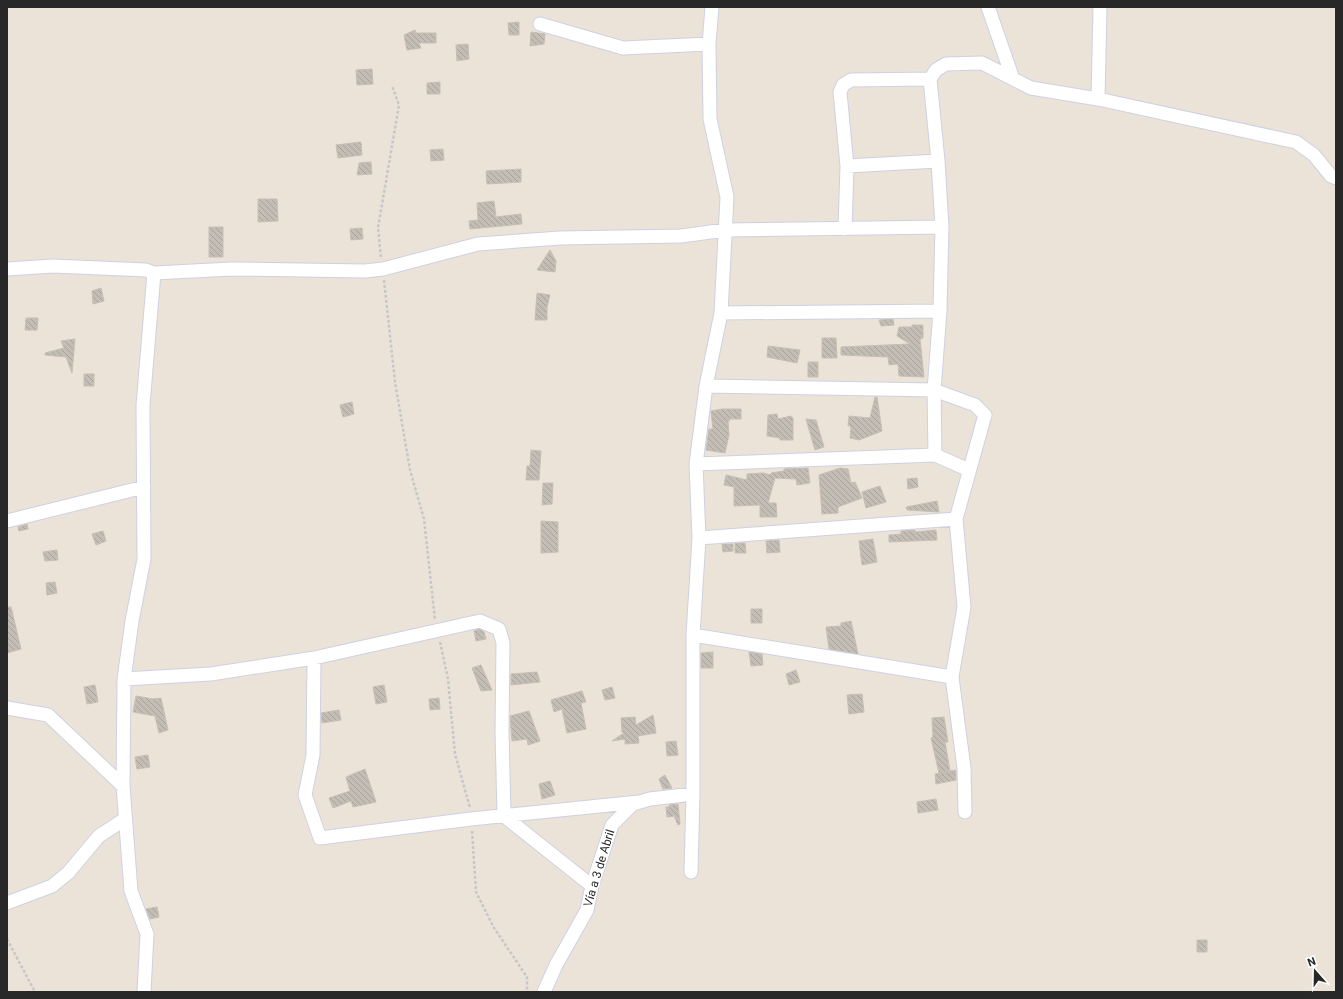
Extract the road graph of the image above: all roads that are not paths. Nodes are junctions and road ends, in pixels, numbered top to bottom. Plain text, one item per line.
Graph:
1 (712, 7) edge
2 (988, 7) edge
3 (1100, 7) edge
4 (540, 24) dead end
5 (709, 44) junction
6 (930, 79) junction
7 (1013, 79) junction
8 (1098, 99) junction
9 (938, 161) junction
10 (847, 166) junction
11 (1336, 178) edge
12 (942, 227) junction
13 (845, 229) junction
14 (725, 230) junction
15 (7, 269) edge
16 (154, 273) junction
17 (940, 311) junction
18 (721, 313) junction
19 (706, 386) junction
20 (934, 390) junction
21 (935, 455) junction
22 (696, 464) junction
23 (969, 470) junction
24 (144, 487) junction
25 (956, 519) junction
26 (7, 521) edge
27 (699, 538) junction
28 (693, 635) junction
29 (314, 658) junction
30 (952, 677) junction
31 (124, 679) junction
32 (7, 708) edge
33 (123, 786) junction
34 (693, 794) junction
35 (639, 802) junction
36 (965, 812) dead end
37 (504, 816) junction
38 (125, 819) junction
39 (691, 872) dead end
40 (592, 886) junction
41 (7, 903) edge
42 (144, 992) edge
43 (544, 992) edge

1 - 5 street
2 - 7 street
3 - 8 street
4 - 5 street
5 - 14 street
6 - 7 street
6 - 9 street
6 - 10 street
7 - 8 street
8 - 11 street
9 - 10 street
9 - 12 street
10 - 13 street
12 - 13 street
12 - 17 street
13 - 14 street
14 - 16 street
14 - 18 street
15 - 16 street
16 - 24 street
17 - 18 street
17 - 20 street
18 - 19 street
19 - 20 street
19 - 22 street
20 - 21 street
20 - 23 street
21 - 22 street
21 - 23 street
22 - 27 street
23 - 25 street
24 - 26 street
24 - 31 street
25 - 27 street
25 - 30 street
27 - 28 street
28 - 30 street
28 - 34 street
29 - 31 street
29 - 37 street
29 - 37 street
30 - 36 street
31 - 33 street
32 - 33 street
33 - 38 street
34 - 35 street, Vía a 3 de Abril
34 - 39 street
35 - 37 street
35 - 40 street, Vía a 3 de Abril
37 - 40 street
38 - 41 street
38 - 42 street
40 - 43 street, Vía a 3 de Abril

